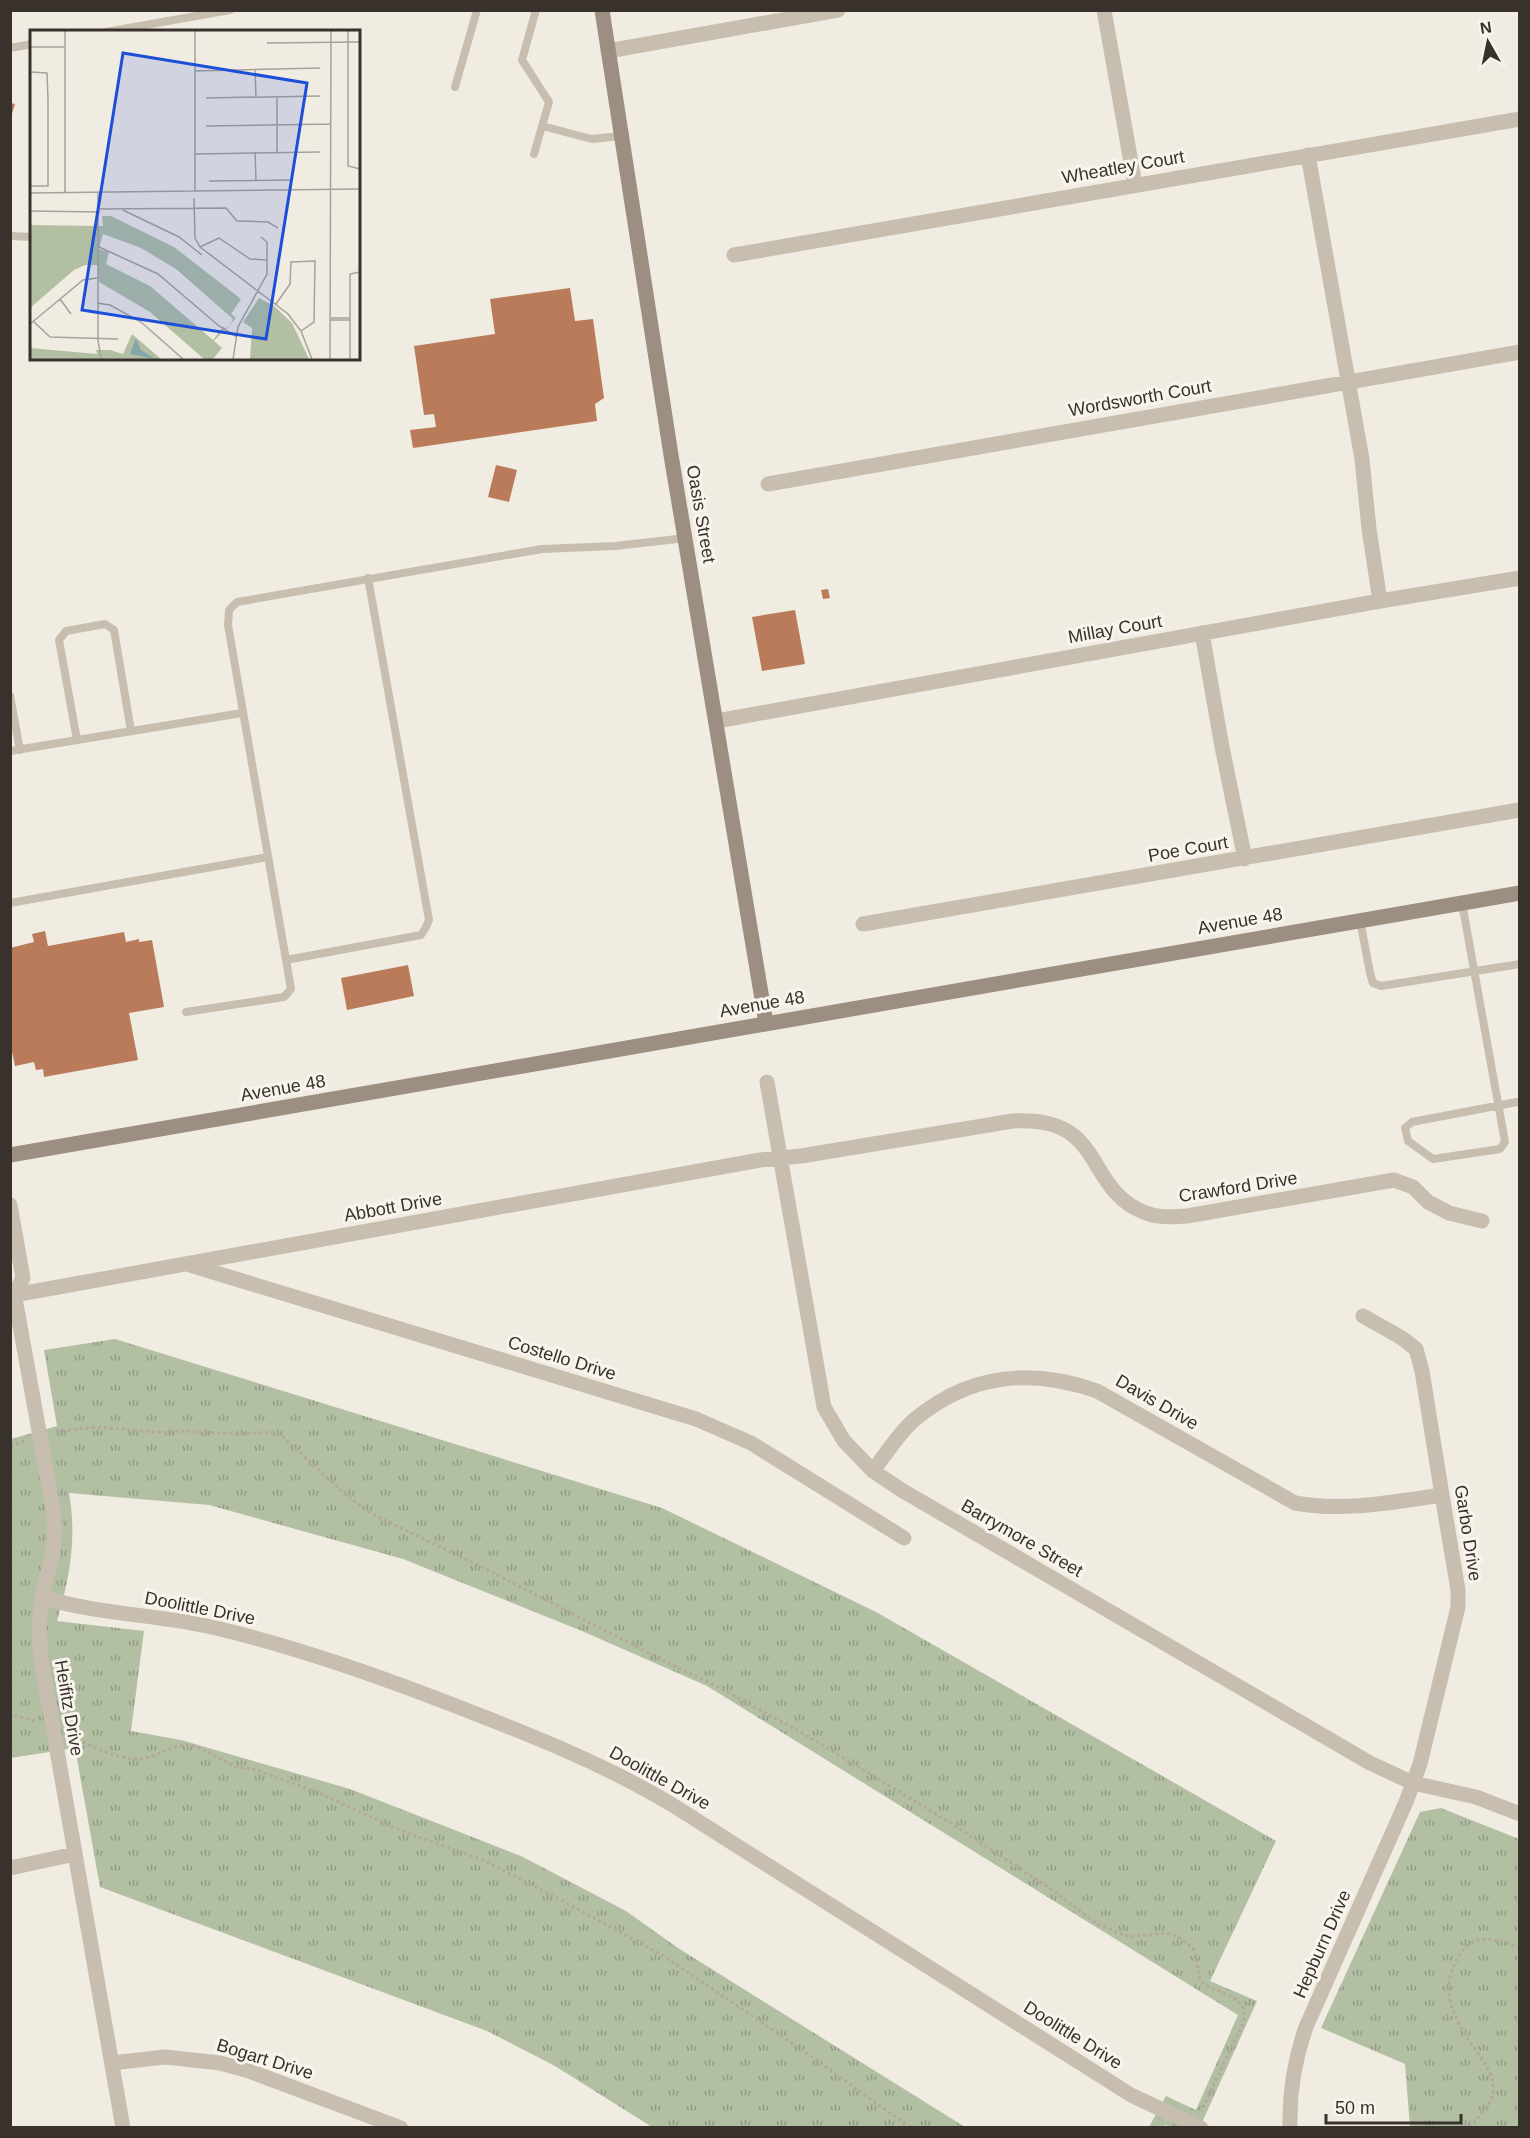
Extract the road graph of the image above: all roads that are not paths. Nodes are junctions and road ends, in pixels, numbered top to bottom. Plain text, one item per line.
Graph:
1 (230, 10) edge
2 (477, 10) edge
3 (536, 10) edge
4 (602, 10) edge
5 (838, 10) edge
6 (1104, 10) edge
7 (117, 30) edge
8 (30, 44) edge
9 (10, 48) edge
10 (608, 51) junction
11 (455, 87) dead end
12 (1520, 119) edge
13 (542, 126) junction
14 (621, 136) junction
15 (534, 154) dead end
16 (1308, 155) junction
17 (1135, 185) junction
18 (10, 236) edge
19 (30, 237) edge
20 (734, 255) dead end
21 (1520, 352) edge
22 (1349, 381) junction
23 (768, 484) dead end
24 (686, 538) junction
25 (368, 578) junction
26 (1520, 578) edge
27 (1380, 601) junction
28 (1202, 633) junction
29 (10, 696) edge
30 (242, 713) junction
31 (717, 721) junction
32 (131, 731) junction
33 (77, 740) junction
34 (20, 750) junction
35 (10, 751) edge
36 (1519, 810) edge
37 (268, 857) junction
38 (1245, 859) junction
39 (1520, 893) edge
40 (10, 903) edge
41 (1462, 903) junction
42 (1360, 920) junction
43 (863, 924) dead end
44 (286, 960) junction
45 (1520, 964) edge
46 (1474, 972) junction
47 (186, 1012) dead end
48 (766, 1023) junction
49 (767, 1082) dead end
50 (1520, 1102) edge
51 (1498, 1106) junction
52 (10, 1155) edge
53 (779, 1158) junction
54 (10, 1205) edge
55 (1482, 1221) dead end
56 (13, 1232) edge
57 (187, 1264) junction
58 (12, 1293) edge
59 (14, 1315) edge
60 (1363, 1316) dead end
61 (873, 1471) junction
62 (1442, 1495) junction
63 (904, 1538) dead end
64 (42, 1597) junction
65 (1413, 1783) junction
66 (1520, 1814) edge
67 (75, 1854) junction
68 (10, 1868) edge
69 (112, 2063) junction
70 (123, 2127) edge
71 (401, 2127) edge
72 (1201, 2127) edge
73 (1290, 2127) edge

1 - 7 lane
2 - 11 lane
3 - 13 lane
4 - 10 main road, Oasis Street
5 - 10 street
6 - 17 street
8 - 9 lane
10 - 14 main road, Oasis Street
12 - 16 street, Wheatley Court
13 - 14 lane
13 - 15 lane
14 - 24 main road, Oasis Street
16 - 17 street, Wheatley Court
16 - 22 street
17 - 20 street, Wheatley Court
18 - 19 lane
21 - 22 street, Wordsworth Court
22 - 23 street, Wordsworth Court
22 - 27 street
24 - 25 lane
24 - 31 main road, Oasis Street
25 - 30 lane
25 - 44 lane
26 - 27 street, Millay Court
27 - 28 street, Millay Court
28 - 31 street, Millay Court
28 - 38 street
29 - 34 lane
30 - 32 lane
30 - 37 lane
31 - 48 main road, Oasis Street
32 - 33 lane
32 - 33 lane
33 - 34 lane
34 - 35 lane
36 - 38 street, Poe Court
37 - 40 lane
37 - 44 lane
38 - 43 street, Poe Court
39 - 41 main road, Avenue 48
41 - 42 main road, Avenue 48
41 - 46 lane
42 - 46 lane
42 - 48 main road, Avenue 48
44 - 47 lane
45 - 46 lane
46 - 51 lane
48 - 52 main road, Avenue 48
49 - 53 street, Barrymore Street
50 - 51 lane
51 - 51 lane
53 - 55 street, Crawford Drive
53 - 57 street, Abbott Drive
53 - 61 street, Barrymore Street
54 - 56 street, Heifitz Drive
56 - 58 street, Heifitz Drive
57 - 58 street, Abbott Drive
57 - 63 street, Costello Drive
58 - 59 street, Heifitz Drive
59 - 64 street, Heifitz Drive
60 - 62 street, Garbo Drive
61 - 62 street, Davis Drive
61 - 65 street, Barrymore Street
62 - 65 street, Garbo Drive
64 - 67 street, Heifitz Drive
64 - 72 street, Doolittle Drive
65 - 66 street, Barrymore Street
65 - 73 street, Hepburn Drive
67 - 68 street
67 - 69 street, Heifitz Drive
69 - 70 street, Heifitz Drive
69 - 71 street, Bogart Drive

